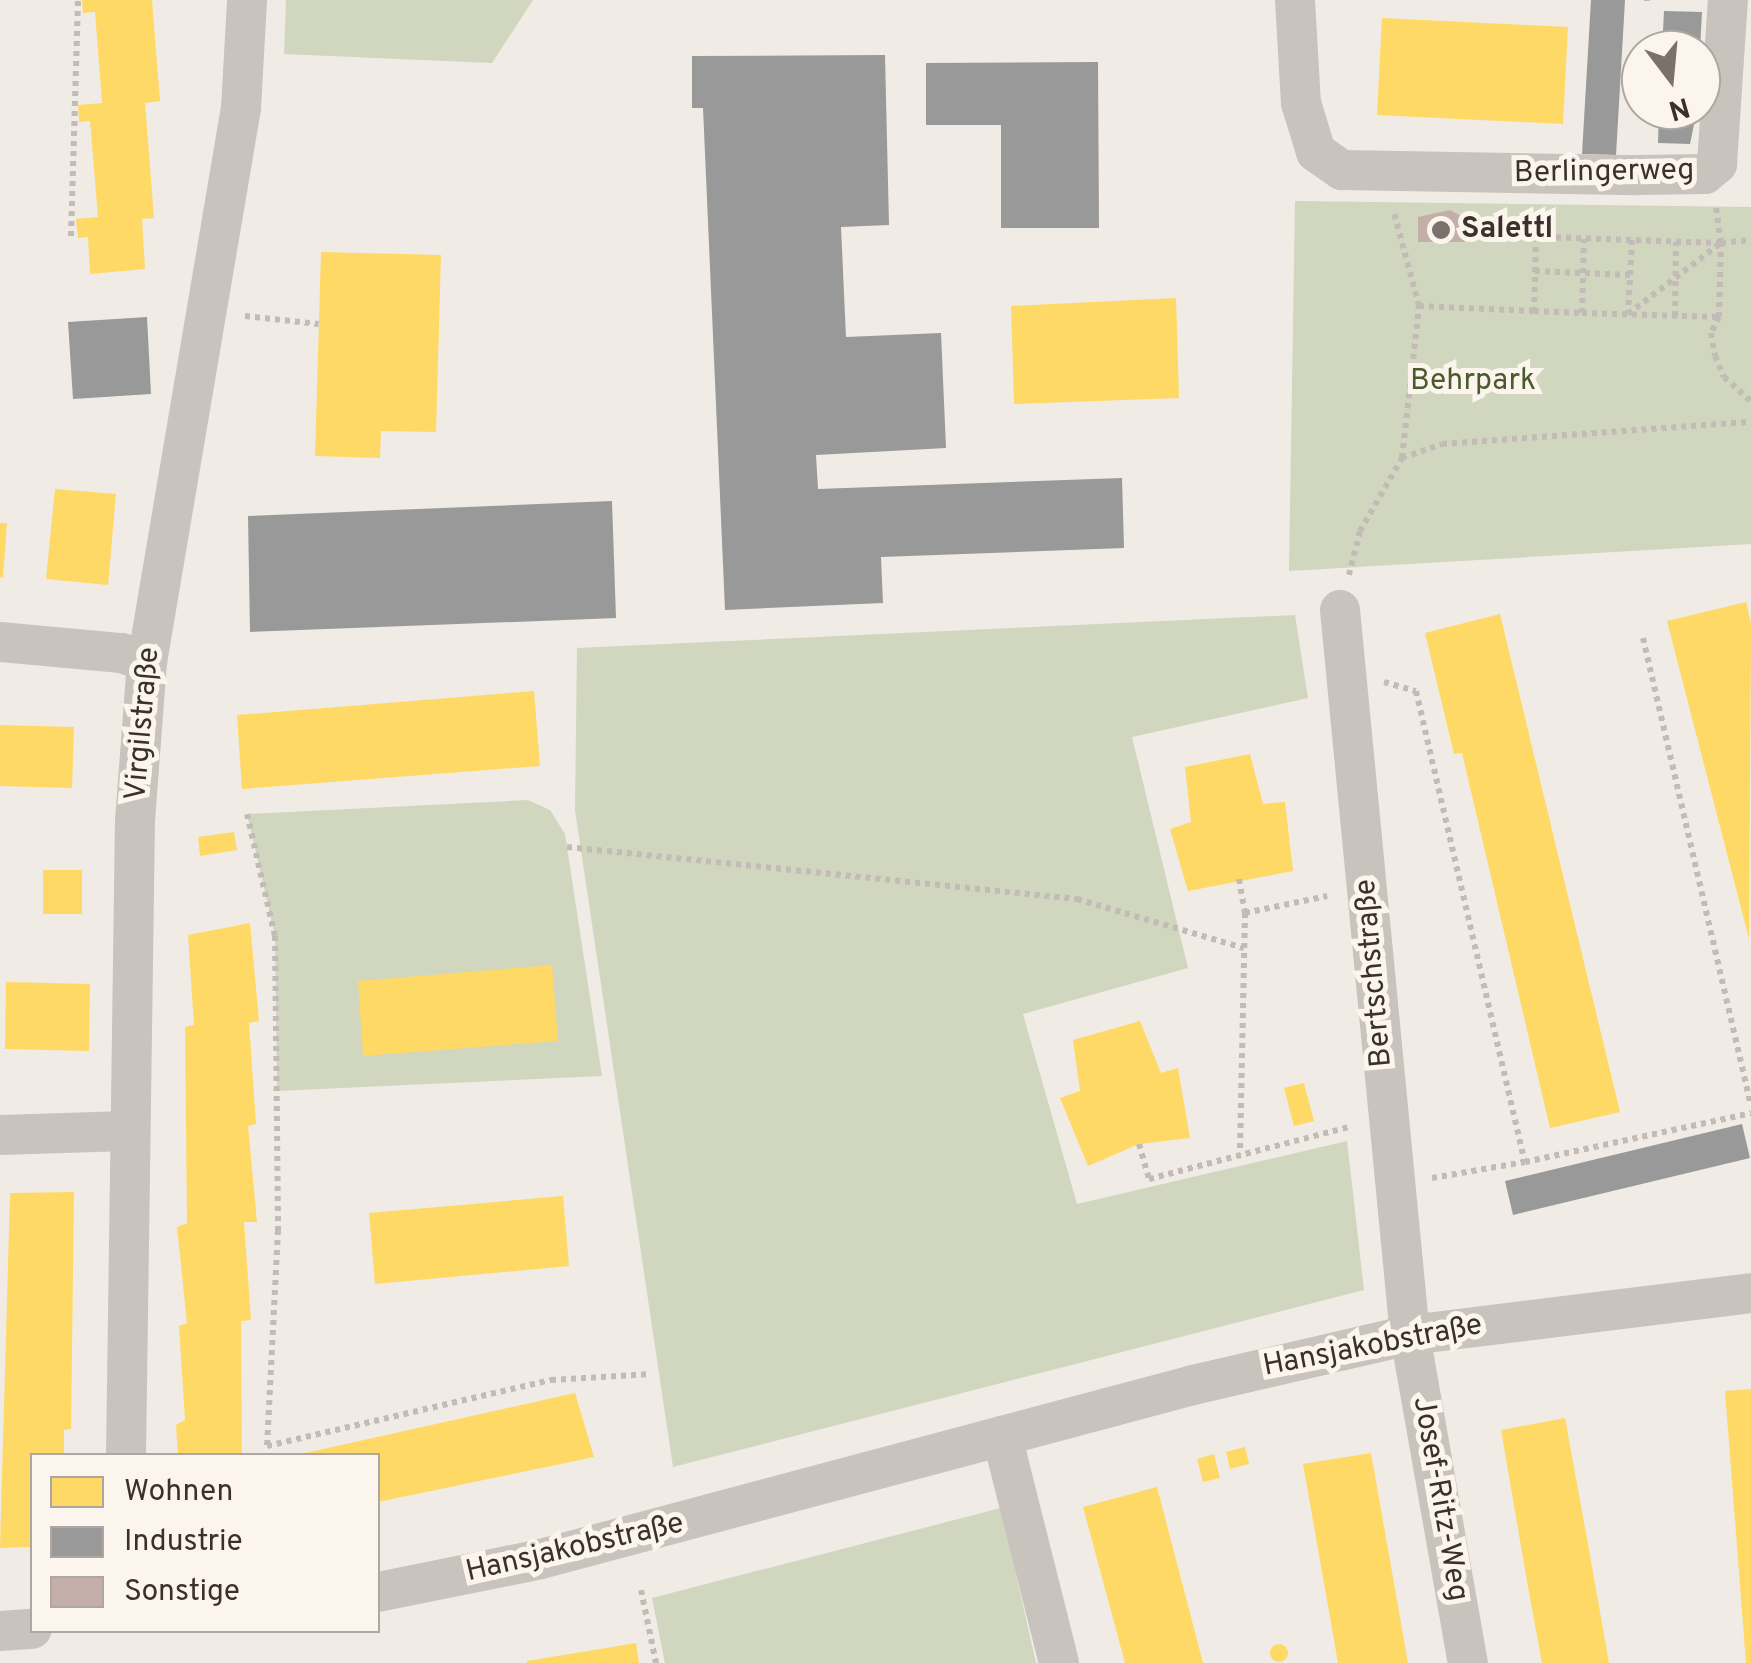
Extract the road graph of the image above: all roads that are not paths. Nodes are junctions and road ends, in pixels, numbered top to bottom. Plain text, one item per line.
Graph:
1 (247, 0) edge
2 (1296, 0) edge
3 (1728, 0) edge
4 (1340, 610) road end
5 (0, 642) edge
6 (147, 662) junction
7 (127, 1131) junction
8 (0, 1136) edge
9 (1751, 1293) edge
10 (1410, 1336) junction
11 (1002, 1436) junction
12 (126, 1453) edge
13 (380, 1592) edge
14 (30, 1629) edge
15 (0, 1631) edge
16 (1059, 1663) edge
17 (1468, 1663) edge

1 - 6 street, Virgilstraße
2 - 3 street, Berlingerweg
4 - 10 street, Bertschstraße
5 - 6 street
6 - 7 street, Virgilstraße
7 - 8 street
7 - 12 street, Virgilstraße
9 - 10 street, Hansjakobstraße
10 - 11 street, Hansjakobstraße
10 - 17 street, Josef-Ritz-Weg
11 - 13 street, Hansjakobstraße
11 - 16 street
14 - 15 street

